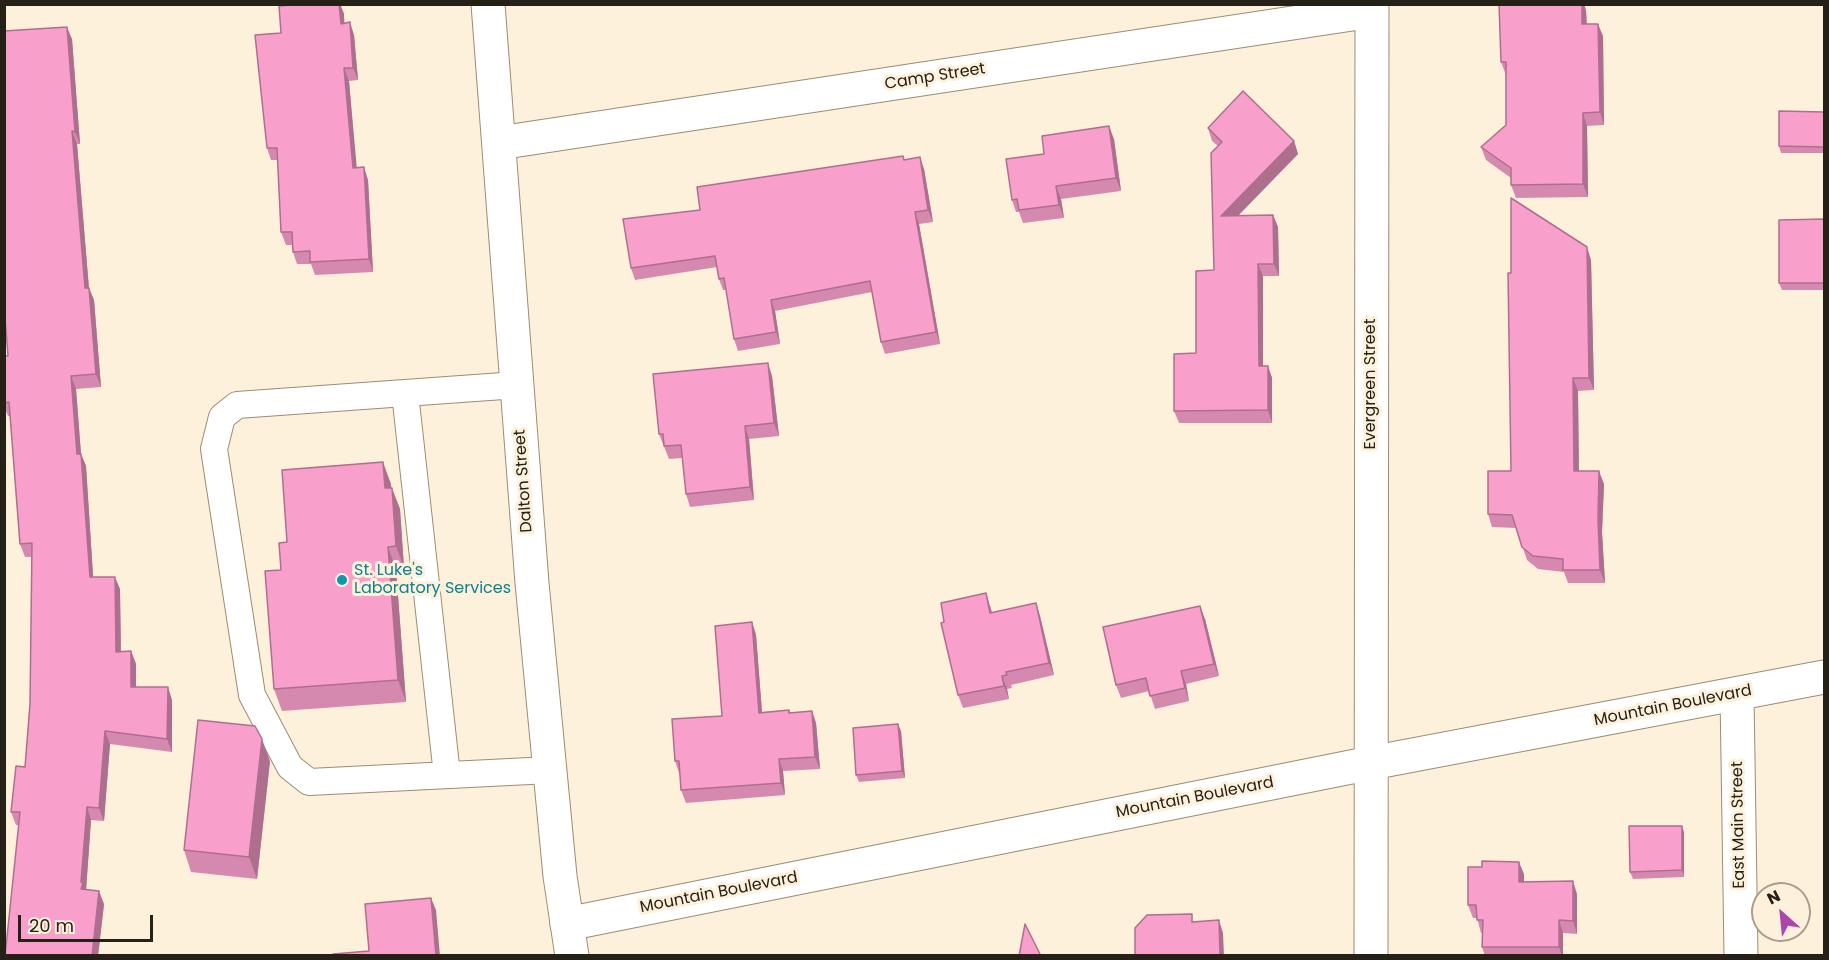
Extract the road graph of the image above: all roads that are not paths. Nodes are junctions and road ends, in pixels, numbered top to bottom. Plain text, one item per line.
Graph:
1 (488, 4) edge
2 (1372, 8) edge
3 (499, 143) junction
4 (517, 385) junction
5 (405, 393) junction
6 (1824, 677) edge
7 (1737, 694) junction
8 (1371, 763) junction
9 (550, 770) junction
10 (447, 776) junction
11 (567, 924) junction
12 (572, 956) edge
13 (1371, 956) edge
14 (1741, 956) edge

1 - 3 street, Dalton Street
2 - 3 street, Camp Street
2 - 8 street, Evergreen Street
3 - 4 street, Dalton Street
4 - 5 lane
4 - 9 street, Dalton Street
5 - 10 lane
5 - 10 lane
6 - 7 street, Mountain Boulevard
7 - 8 street, Mountain Boulevard
7 - 14 street, East Main Street
8 - 11 street, Mountain Boulevard
8 - 13 street, Evergreen Street
9 - 10 lane
9 - 11 street, Dalton Street
11 - 12 street, Dalton Street

